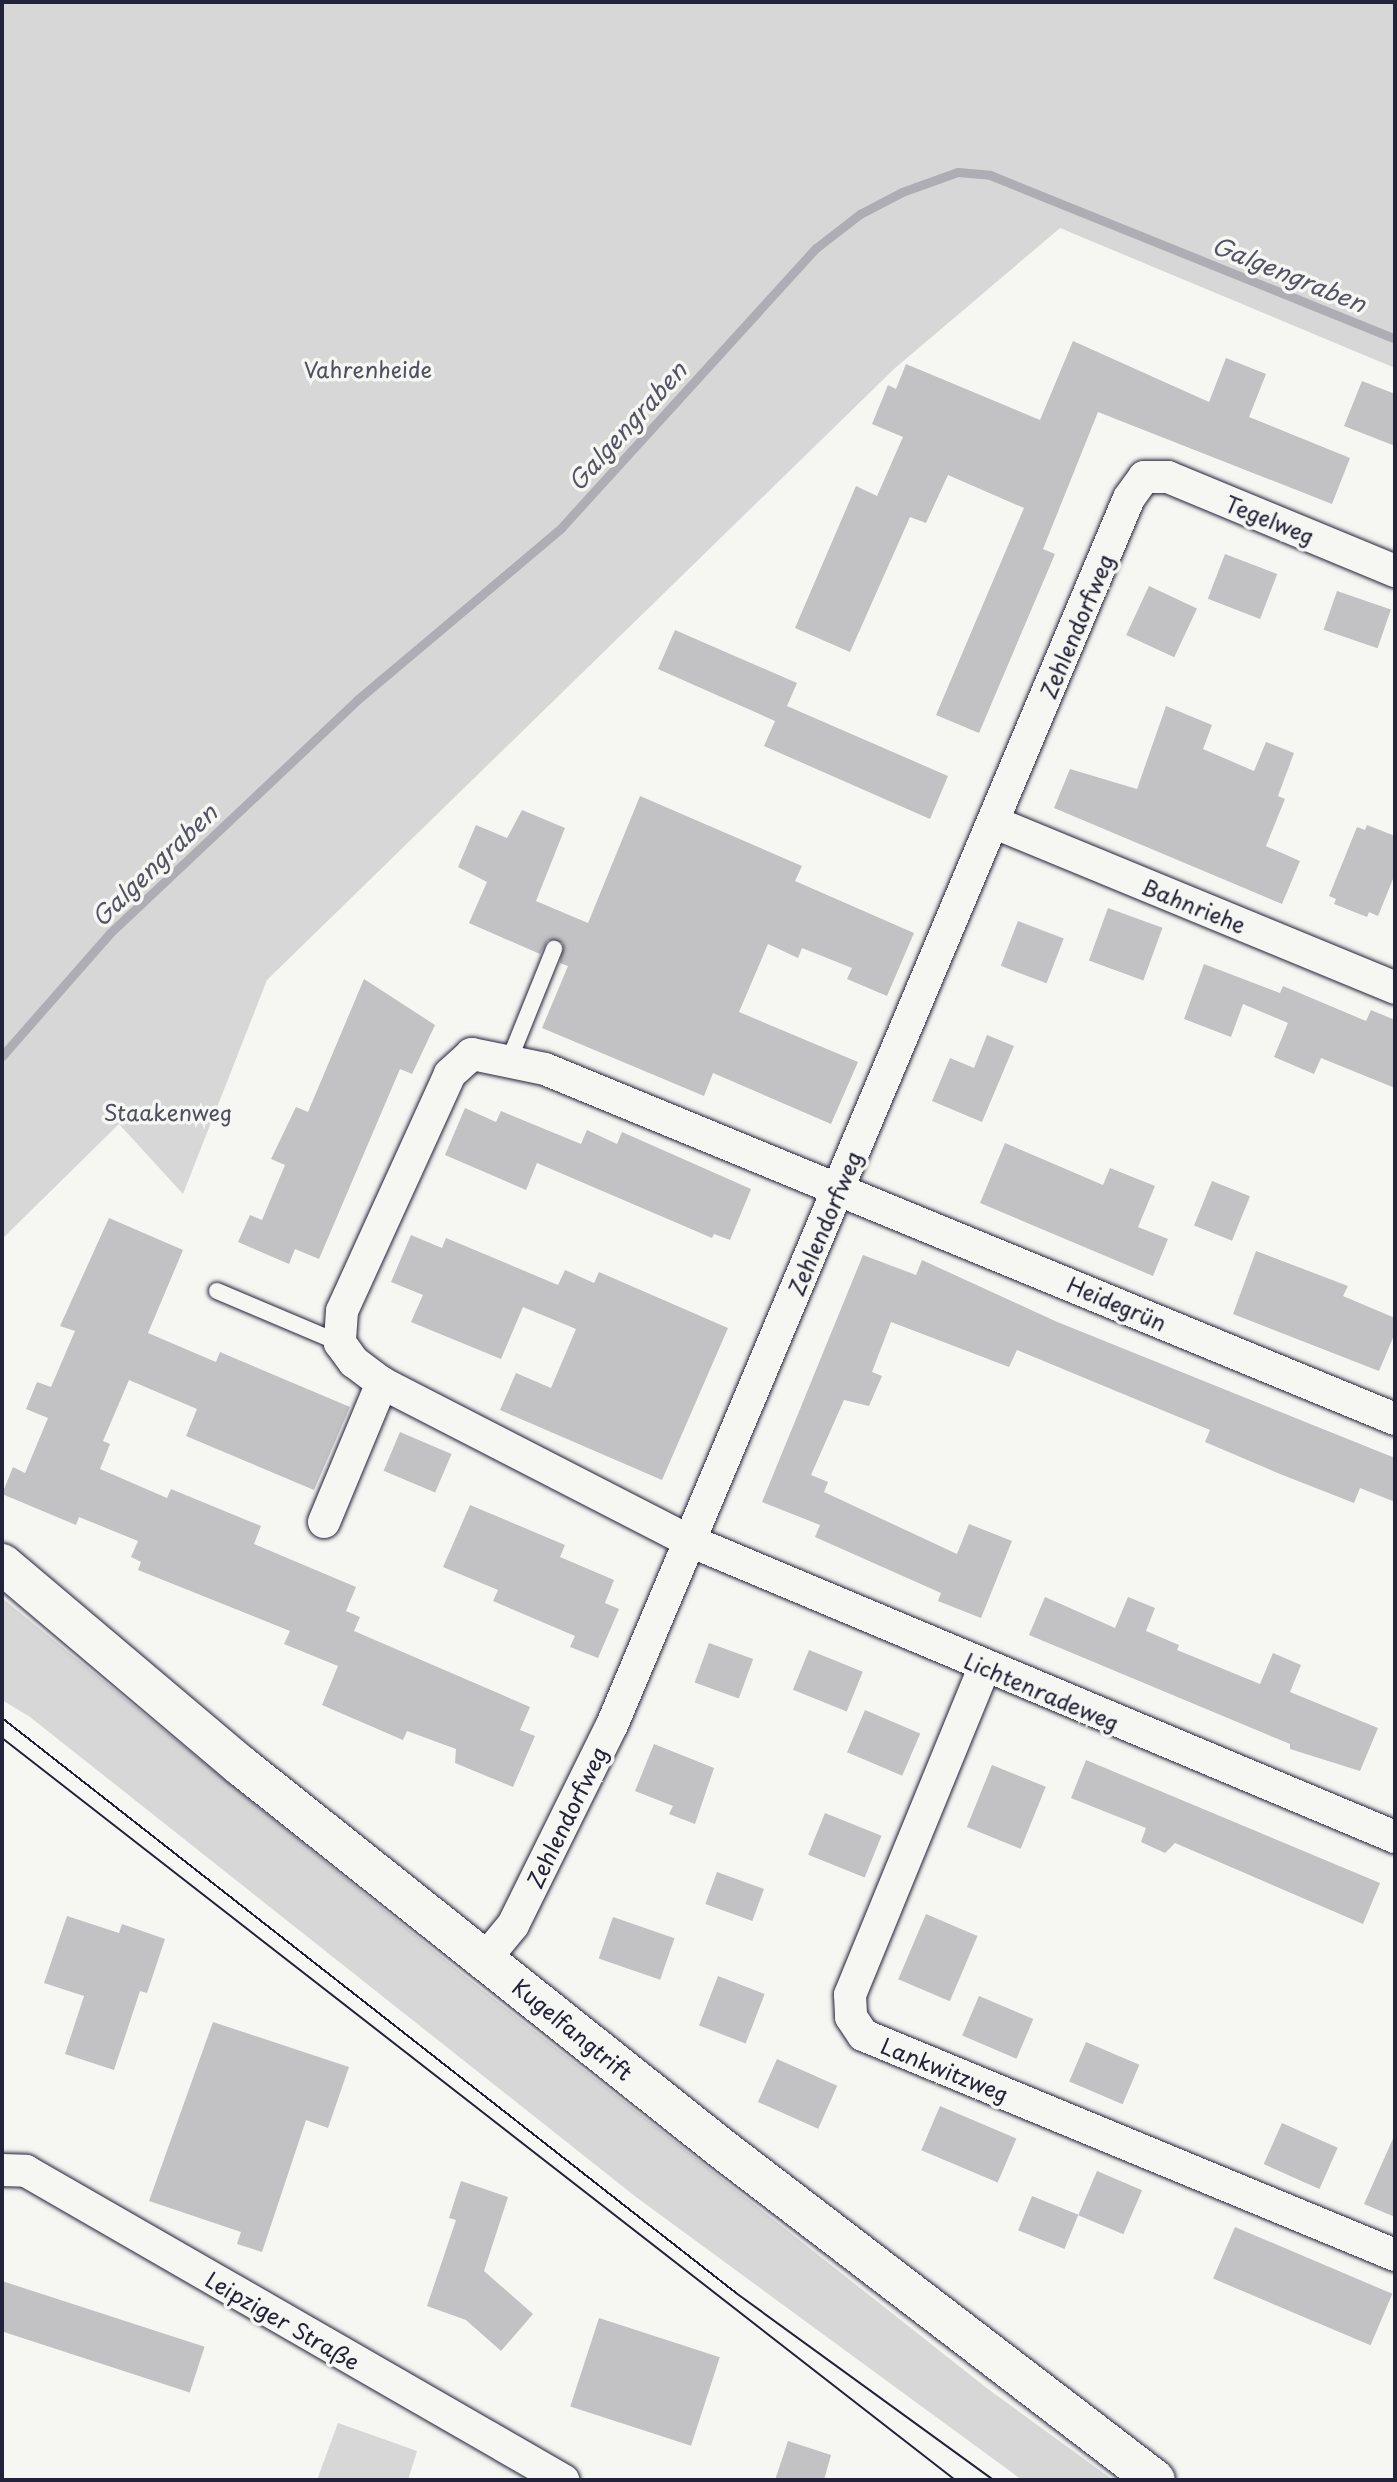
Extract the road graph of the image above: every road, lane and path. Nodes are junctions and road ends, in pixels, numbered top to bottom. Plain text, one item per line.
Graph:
1 (1144, 477) joint
2 (1395, 571) edge
3 (993, 822) junction
4 (554, 949) dead end
5 (1395, 988) edge
6 (510, 1058) junction
7 (839, 1186) junction
8 (217, 1291) dead end
9 (340, 1343) junction
10 (382, 1383) junction
11 (1395, 1419) edge
12 (324, 1522) dead end
13 (690, 1541) junction
14 (2, 1564) edge
15 (984, 1668) junction
16 (1395, 1837) edge
17 (485, 1959) junction
18 (2, 2170) edge
19 (1395, 2255) edge
20 (563, 2480) edge
21 (1155, 2480) edge

1 - 2 street, Tegelweg
1 - 3 street, Zehlendorfweg
3 - 5 street, Bahnriehe
3 - 7 street, Zehlendorfweg
4 - 6 lane
6 - 7 street
6 - 9 street
7 - 11 street, Heidegrün
7 - 13 street, Zehlendorfweg
8 - 9 lane
9 - 10 street
10 - 12 street
10 - 13 street
13 - 15 street, Lichtenradeweg
13 - 17 street, Zehlendorfweg
14 - 17 street, Kugelfangtrift
15 - 16 street, Lichtenradeweg
15 - 19 street, Lankwitzweg
17 - 21 street, Kugelfangtrift
18 - 20 street, Leipziger Straße

